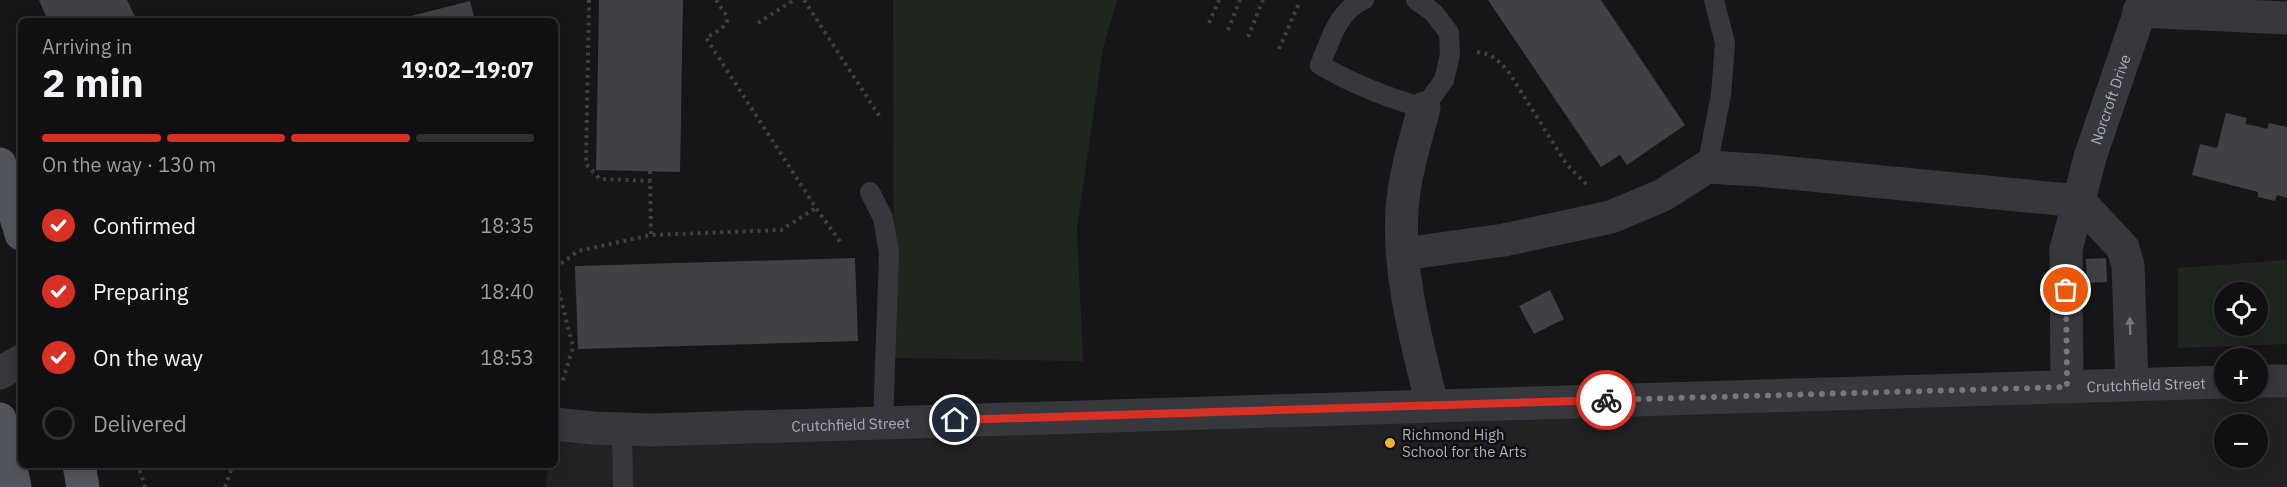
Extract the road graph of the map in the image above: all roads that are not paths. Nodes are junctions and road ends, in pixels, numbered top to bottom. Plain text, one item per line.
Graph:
1 (1364, 0) edge
2 (1416, 0) edge
3 (1714, 0) edge
4 (2141, 5) edge
5 (2287, 18) edge
6 (1424, 108) junction
7 (0, 164) edge
8 (1707, 167) junction
9 (870, 192) dead end
10 (2079, 201) junction
11 (18, 224) edge
12 (1403, 254) junction
13 (18, 363) edge
14 (0, 373) edge
15 (0, 380) edge
16 (2268, 381) edge
17 (2287, 381) edge
18 (2214, 382) edge
19 (18, 385) edge
20 (2132, 385) junction
21 (2067, 387) junction
22 (1432, 405) junction
23 (0, 419) edge
24 (883, 422) junction
25 (558, 424) edge
26 (622, 430) junction
27 (80, 468) edge
28 (15, 487) edge
29 (83, 487) edge
30 (623, 487) edge

1 - 6 lane
2 - 6 lane
3 - 8 lane
4 - 5 street
4 - 10 street, Norcroft Drive
6 - 12 street
7 - 11 main road
8 - 10 street
8 - 12 street
9 - 24 lane
20 -> 10 street
10 - 21 street, Norcroft Drive
12 - 22 street
13 - 14 street
15 - 19 street
16 - 17 street
18 - 20 street, Crutchfield Street
20 - 21 street, Crutchfield Street
21 - 22 street, Crutchfield Street
22 - 24 street, Crutchfield Street
23 - 28 main road
24 - 26 street, Crutchfield Street
25 - 26 street, Crutchfield Street
26 - 30 lane
27 - 29 main road

